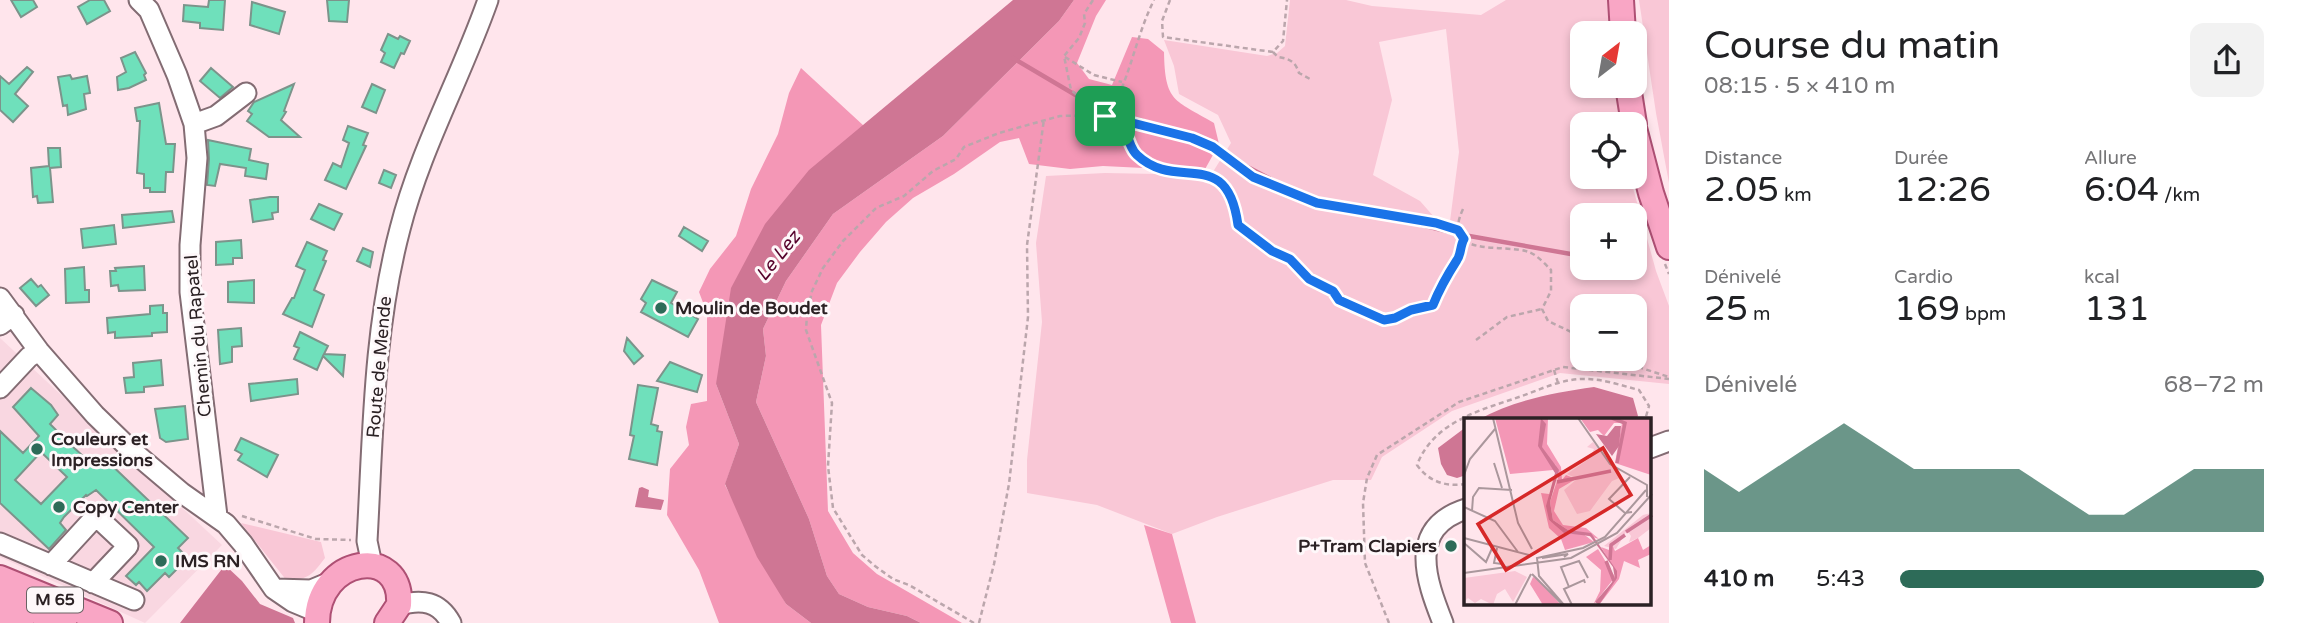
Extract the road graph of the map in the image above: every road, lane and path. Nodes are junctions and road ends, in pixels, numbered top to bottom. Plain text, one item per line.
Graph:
1 (488, 0) edge
2 (1093, 0) edge
3 (1154, 0) edge
4 (1171, 0) edge
5 (1287, 0) edge
6 (1621, 0) edge
7 (147, 4) edge
8 (1622, 21) edge
9 (1273, 52) junction
10 (1064, 57) junction
11 (1310, 79) dead end
12 (1122, 82) junction
13 (246, 93) dead end
14 (1104, 115) junction
15 (1080, 116) junction
16 (1044, 119) junction
17 (194, 124) junction
18 (1647, 177) edge
19 (1463, 209) dead end
20 (1458, 230) junction
21 (1464, 239) junction
22 (1669, 247) edge
23 (0, 298) edge
24 (1542, 309) junction
25 (7, 320) edge
26 (1570, 331) edge
27 (1476, 340) dead end
28 (39, 351) junction
29 (1554, 370) junction
30 (1647, 370) edge
31 (1669, 378) edge
32 (1558, 383) junction
33 (0, 388) edge
34 (1645, 418) edge
35 (1669, 441) edge
36 (1652, 447) edge
37 (1464, 484) edge
38 (1464, 510) edge
39 (221, 520) junction
40 (367, 541) junction
41 (0, 543) edge
42 (51, 565) junction
43 (355, 570) junction
44 (0, 578) edge
45 (93, 583) junction
46 (274, 589) junction
47 (0, 595) edge
48 (134, 600) dead end
49 (0, 614) edge
50 (393, 614) edge
51 (317, 618) edge
52 (21, 623) edge
53 (64, 623) edge
54 (110, 623) edge
55 (451, 623) edge
56 (974, 623) edge
57 (979, 623) edge
58 (1389, 623) edge
59 (1443, 623) edge

1 - 40 street, Route de Mende
2 - 10 path
3 - 12 path
4 - 9 path
5 - 9 path
6 - 8 main road
7 - 17 street, Chemin du Rapatel
9 - 11 path
10 - 12 path
10 - 15 path
12 - 14 path
13 - 17 street
14 - 15 path
14 - 20 path
14 - 21 path
15 - 16 path
16 - 56 path
16 - 57 path
17 - 39 street, Chemin du Rapatel
18 - 22 main road
19 - 20 path
20 - 21 path
21 - 24 path
23 - 25 street
24 - 26 path
24 - 27 path
25 - 28 street
28 - 33 street
28 - 39 street
29 - 31 path
29 - 32 path
29 - 58 path
30 - 31 path
32 - 34 path
32 - 37 path
35 - 36 street
38 - 59 street
39 - 40 path
39 - 46 street
40 - 43 street
41 - 42 street
42 - 45 street
42 - 45 street
43 - 46 street
43 - 50 main road
43 - 51 main road
44 - 54 main road, M 65
45 - 48 street
46 - 51 street
47 - 53 main road, M 65
49 - 52 main road, M 65
50 - 55 street

